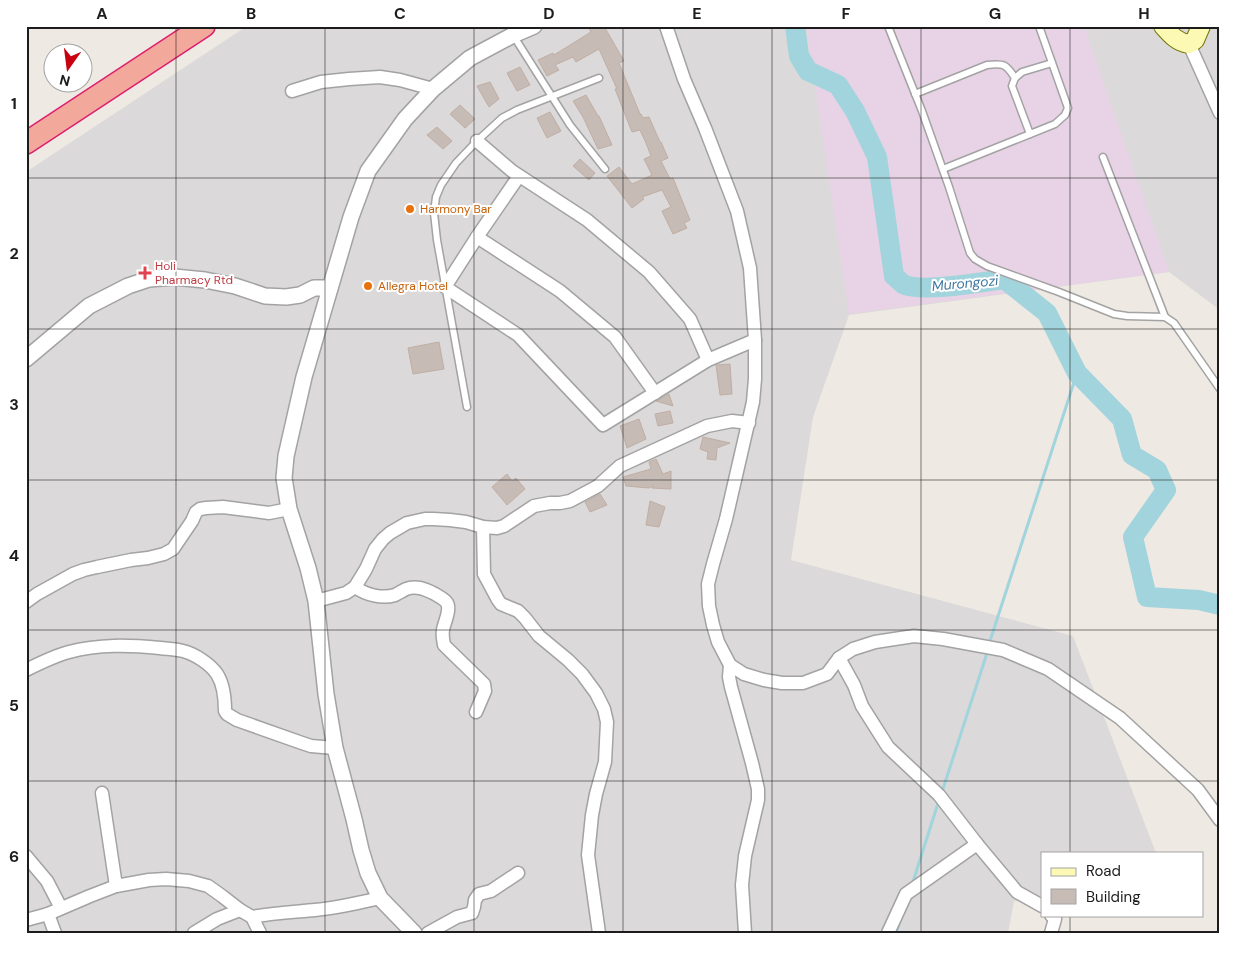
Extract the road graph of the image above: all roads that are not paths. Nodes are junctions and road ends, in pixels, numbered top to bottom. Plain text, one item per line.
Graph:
1 (204, 26) edge
2 (534, 26) edge
3 (666, 26) edge
4 (888, 26) edge
5 (1039, 26) edge
6 (1163, 26) edge
7 (1201, 26) edge
8 (513, 35) junction
9 (1189, 44) junction
10 (1052, 63) junction
11 (599, 78) dead end
12 (1015, 78) junction
13 (432, 89) junction
14 (292, 91) dead end
15 (915, 94) junction
16 (552, 97) junction
17 (1220, 114) edge
18 (1030, 134) junction
19 (477, 141) junction
20 (26, 143) edge
21 (1102, 157) dead end
22 (604, 169) dead end
23 (943, 169) junction
24 (520, 176) junction
25 (477, 237) junction
26 (330, 288) junction
27 (445, 288) junction
28 (1165, 317) junction
29 (755, 340) junction
30 (26, 359) edge
31 (708, 360) junction
32 (1220, 389) edge
33 (655, 393) junction
34 (467, 407) dead end
35 (749, 423) junction
36 (289, 509) junction
37 (483, 527) junction
38 (355, 587) junction
39 (316, 601) junction
40 (26, 602) edge
41 (839, 658) junction
42 (730, 665) junction
43 (26, 670) edge
44 (476, 712) dead end
45 (335, 748) junction
46 (102, 793) dead end
47 (1220, 820) edge
48 (977, 844) junction
49 (26, 856) edge
50 (518, 873) dead end
51 (116, 886) junction
52 (380, 898) junction
53 (1041, 905) edge
54 (61, 908) junction
55 (240, 910) junction
56 (48, 914) junction
57 (1053, 916) edge
58 (252, 917) junction
59 (26, 920) edge
60 (55, 933) edge
61 (194, 933) edge
62 (260, 933) edge
63 (414, 933) edge
64 (428, 933) edge
65 (599, 933) edge
66 (745, 933) edge
67 (888, 933) edge
68 (1051, 933) edge

1 - 20 highway
2 - 8 street
3 - 29 street
4 - 15 lane
5 - 10 lane
6 - 9 main road
7 - 9 main road
8 - 13 street
8 - 16 lane
9 - 17 street
10 - 12 lane
10 - 18 lane
11 - 16 lane
12 - 15 lane
12 - 18 lane
13 - 14 street
13 - 26 street
15 - 23 lane
16 - 19 lane
16 - 22 lane
18 - 23 lane
19 - 24 street
19 - 27 lane
21 - 28 lane
23 - 28 lane
24 - 25 street
24 - 31 street
25 - 27 street
25 - 33 street
26 - 30 street
26 - 36 street
27 - 33 street
27 - 34 lane
28 - 32 lane
29 - 31 street
29 - 35 street
31 - 33 street
35 - 37 street
35 - 42 street
36 - 39 street
36 - 40 street
37 - 38 street
37 - 65 street
38 - 39 street
38 - 44 street
39 - 45 street
41 - 42 street
41 - 47 street
41 - 48 street
42 - 66 street
43 - 45 street
45 - 52 street
46 - 51 street
48 - 53 street
48 - 67 street
49 - 54 street
50 - 64 street
51 - 54 street
51 - 55 street
52 - 58 street
52 - 63 street
54 - 56 street
55 - 58 street
55 - 61 street
56 - 59 street
56 - 60 street
57 - 68 street
58 - 62 street

